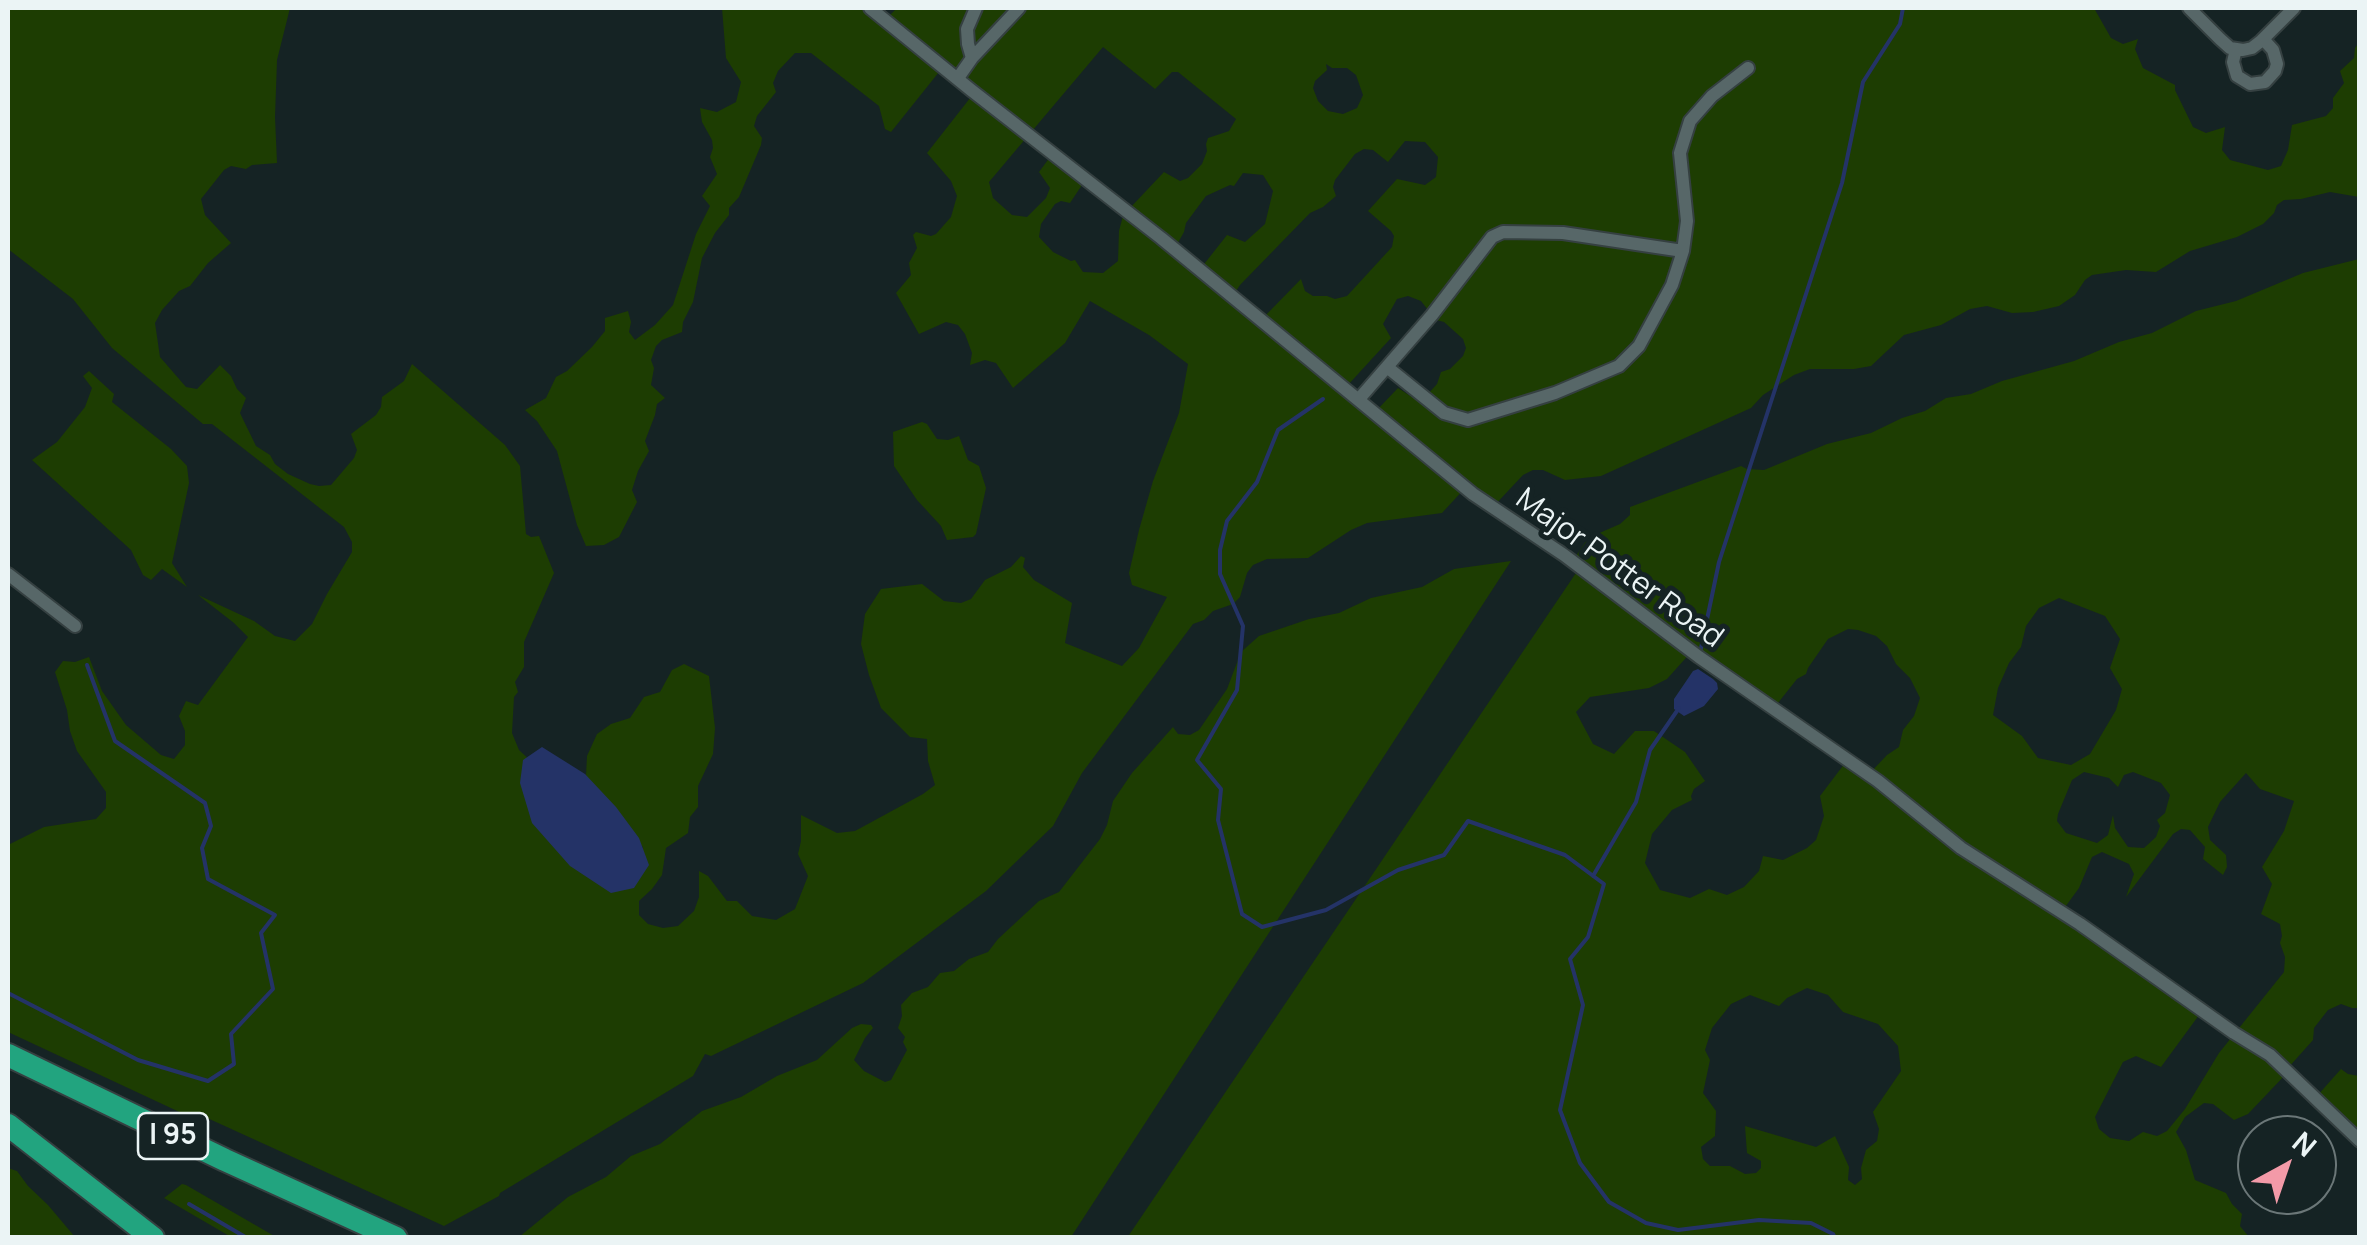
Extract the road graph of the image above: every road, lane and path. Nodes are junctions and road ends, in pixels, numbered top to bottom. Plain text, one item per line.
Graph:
1 (870, 8) edge
2 (976, 8) edge
3 (1019, 8) edge
4 (2190, 8) edge
5 (2294, 8) edge
6 (2263, 39) junction
7 (2236, 49) junction
8 (972, 58) junction
9 (1748, 68) dead end
10 (958, 78) junction
11 (1683, 252) junction
12 (1387, 367) junction
13 (1360, 399) junction
14 (8, 574) edge
15 (75, 626) dead end
16 (8, 1055) edge
17 (8, 1124) edge
18 (2360, 1141) edge
19 (153, 1238) edge
20 (396, 1238) edge

1 - 10 street, Major Potter Road
2 - 8 street
3 - 8 street
4 - 7 street
5 - 6 street
6 - 7 street
6 - 7 street
8 - 10 street
9 - 11 street
10 - 13 street, Major Potter Road
11 - 12 street
11 - 12 street
12 - 13 street
13 - 18 street, Major Potter Road
14 - 15 street
16 - 20 highway, I 95
17 - 19 highway

